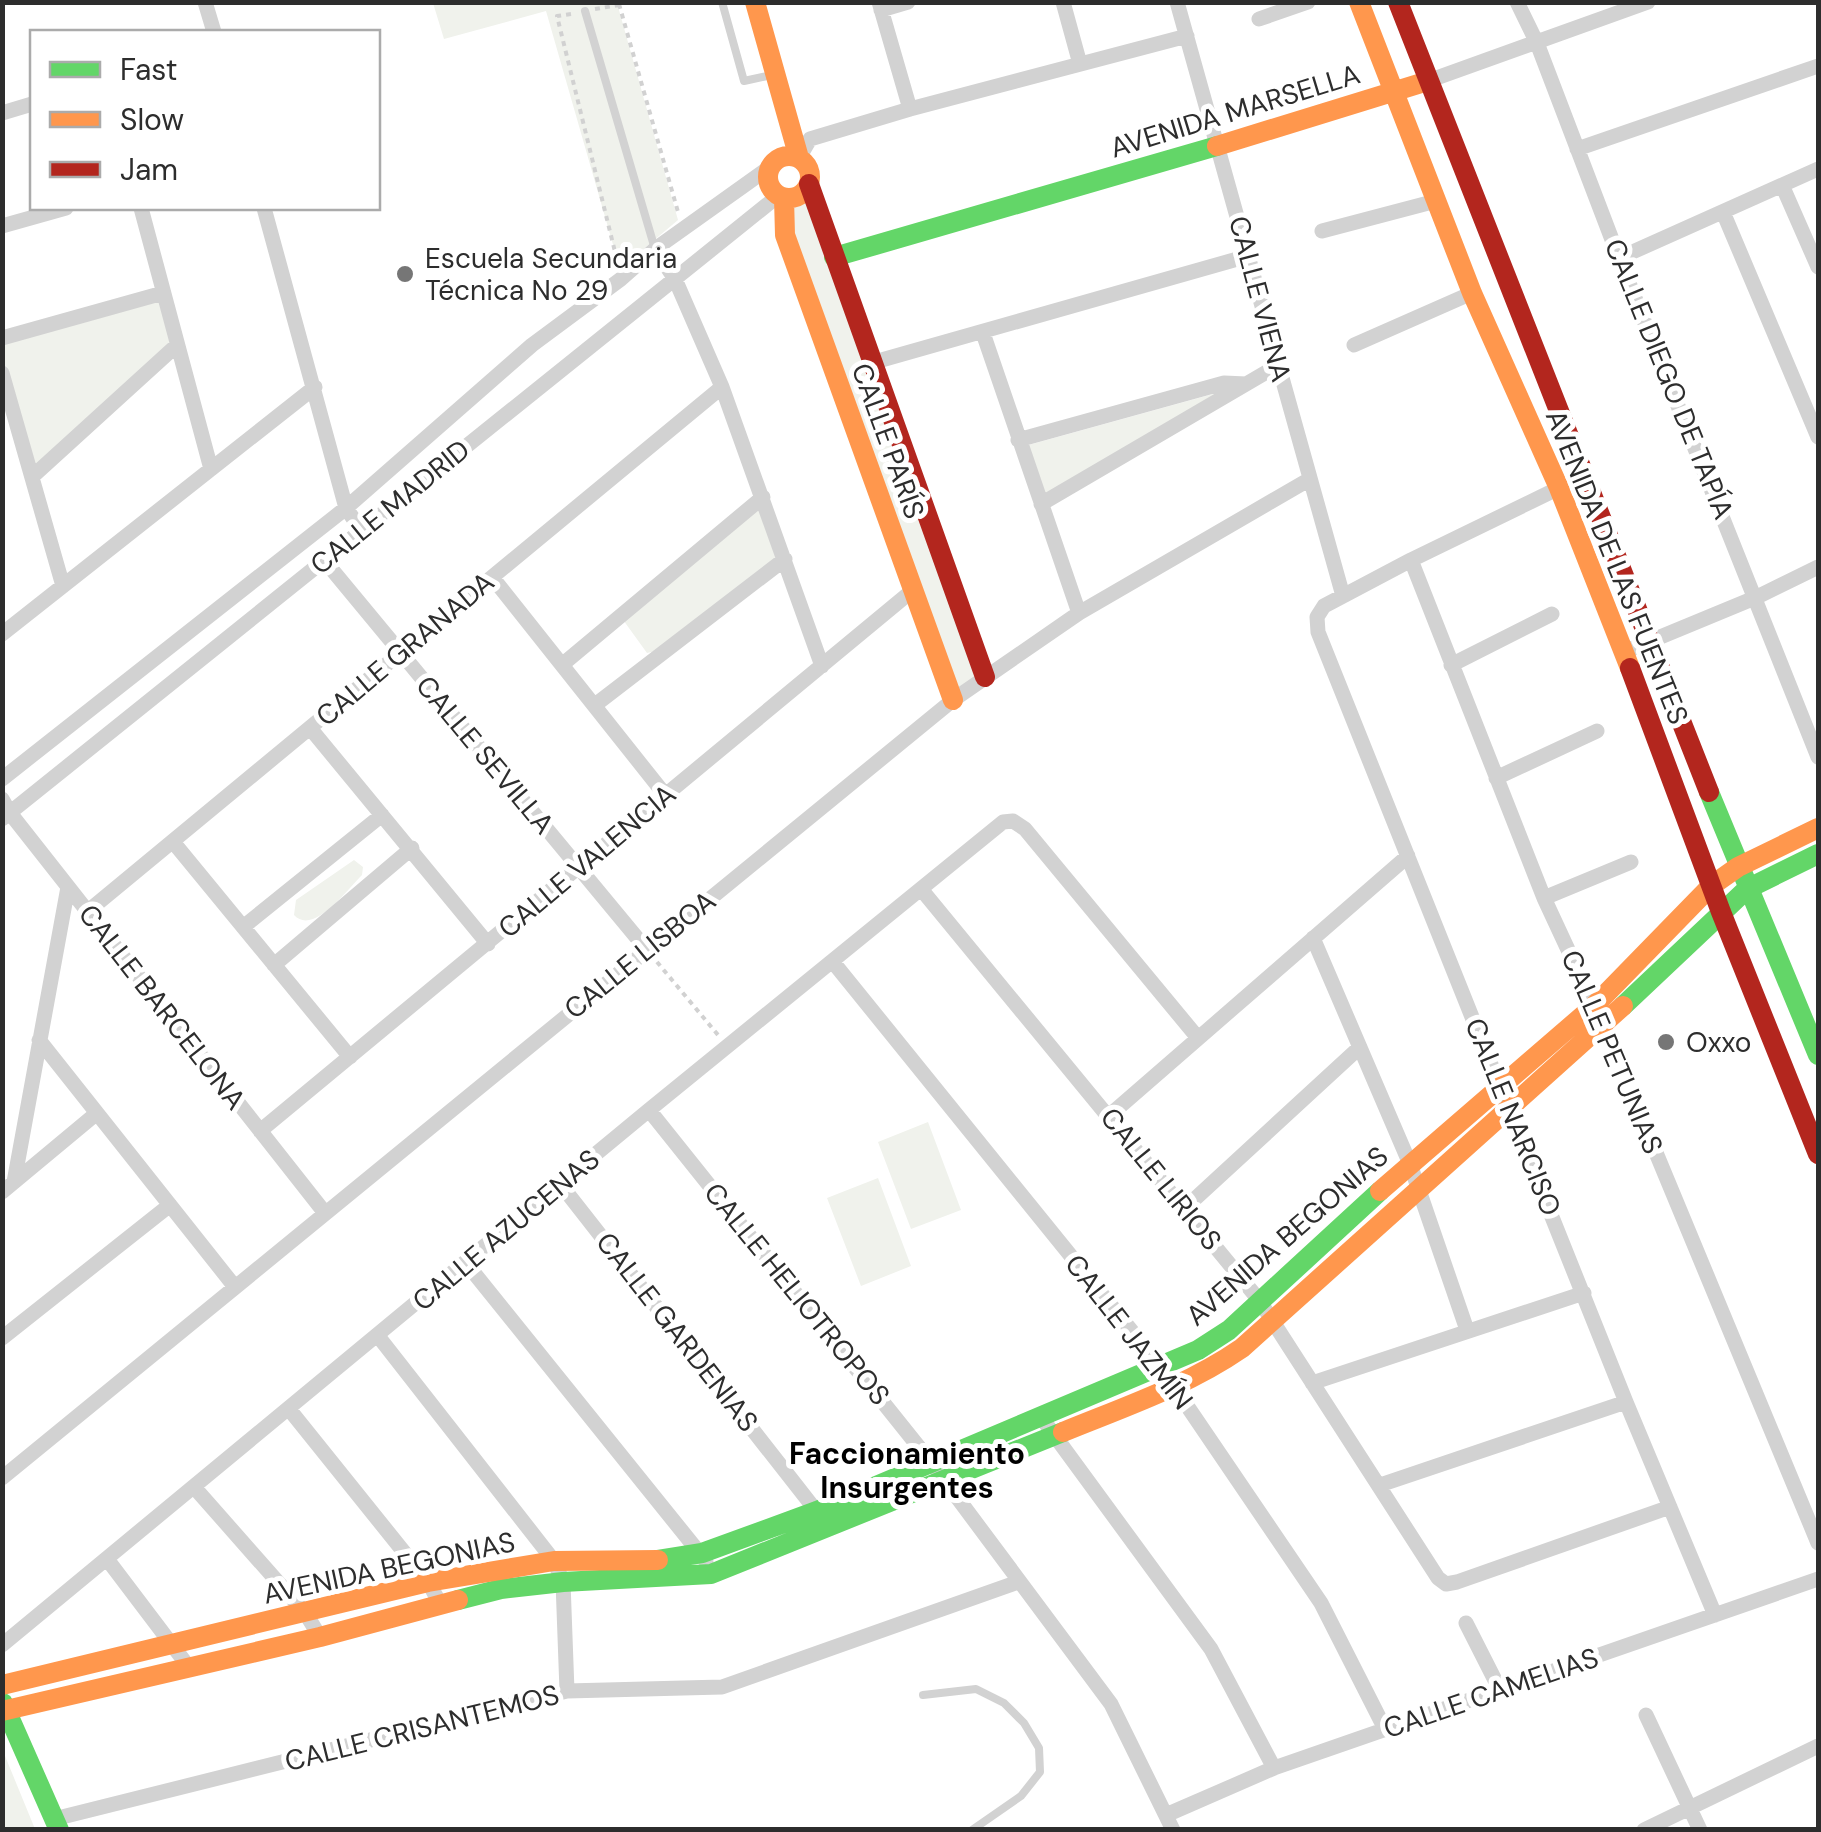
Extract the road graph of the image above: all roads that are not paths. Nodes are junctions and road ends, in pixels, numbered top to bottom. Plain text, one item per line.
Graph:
1 (206, 2) edge
2 (722, 2) edge
3 (756, 2) edge
4 (908, 2) edge
5 (1063, 2) edge
6 (1178, 2) edge
7 (1308, 2) edge
8 (1359, 2) edge
9 (1398, 2) edge
10 (1518, 2) edge
11 (1648, 2) edge
12 (880, 6) edge
13 (585, 11) road end
14 (1258, 19) dead end
15 (213, 30) edge
16 (1187, 36) junction
17 (1537, 43) junction
18 (1080, 64) junction
19 (1818, 66) edge
20 (776, 74) junction
21 (1428, 80) junction
22 (1392, 93) junction
23 (30, 105) edge
24 (910, 109) junction
25 (2, 113) edge
26 (1218, 146) junction
27 (1577, 149) junction
28 (799, 158) junction
29 (770, 167) junction
30 (1818, 169) edge
31 (809, 184) junction
32 (1782, 185) junction
33 (781, 197) junction
34 (1436, 201) junction
35 (59, 210) edge
36 (142, 210) edge
37 (265, 210) edge
38 (1723, 212) junction
39 (2, 226) edge
40 (1322, 231) dead end
41 (655, 249) junction
42 (1248, 256) junction
43 (834, 257) junction
44 (1619, 258) junction
45 (1818, 266) edge
46 (676, 279) junction
47 (164, 293) junction
48 (1472, 293) junction
49 (982, 334) junction
50 (2, 338) edge
51 (178, 345) junction
52 (1354, 345) dead end
53 (871, 363) junction
54 (1277, 366) junction
55 (2, 373) edge
56 (1246, 384) junction
57 (315, 386) junction
58 (722, 387) junction
59 (1818, 436) edge
60 (1018, 440) junction
61 (210, 470) junction
62 (32, 477) junction
63 (1310, 478) junction
64 (1558, 488) junction
65 (763, 497) junction
66 (1041, 504) junction
67 (346, 508) junction
68 (361, 530) junction
69 (785, 559) junction
70 (324, 560) junction
71 (1411, 560) junction
72 (1818, 568) edge
73 (492, 577) junction
74 (63, 586) junction
75 (913, 590) junction
76 (1343, 596) junction
77 (1757, 597) junction
78 (1079, 613) junction
79 (1552, 614) dead end
80 (2, 634) edge
81 (1651, 641) junction
82 (401, 652) junction
83 (1624, 652) junction
84 (563, 664) junction
85 (1451, 665) junction
86 (822, 666) junction
87 (985, 676) junction
88 (953, 700) junction
89 (595, 705) junction
90 (310, 728) junction
91 (1596, 731) dead end
92 (1818, 757) edge
93 (1496, 778) junction
94 (2, 779) edge
95 (666, 796) junction
96 (5, 810) edge
97 (382, 814) junction
98 (1818, 828) edge
99 (174, 843) junction
100 (412, 848) junction
101 (1818, 854) edge
102 (1408, 856) junction
103 (1631, 862) dead end
104 (1738, 866) junction
105 (579, 868) junction
106 (1712, 886) junction
107 (68, 887) junction
108 (921, 889) junction
109 (1747, 890) junction
110 (1544, 898) junction
111 (87, 912) junction
112 (1721, 912) junction
113 (243, 927) junction
114 (1314, 938) junction
115 (488, 944) junction
116 (646, 950) junction
117 (833, 962) junction
118 (274, 965) junction
119 (1598, 1016) junction
120 (1198, 1038) junction
121 (39, 1040) junction
122 (1360, 1047) junction
123 (1818, 1055) edge
124 (350, 1057) junction
125 (1500, 1086) junction
126 (1508, 1106) junction
127 (648, 1110) junction
128 (97, 1113) junction
129 (1110, 1115) junction
130 (260, 1131) junction
131 (1818, 1154) edge
132 (1410, 1164) junction
133 (560, 1185) junction
134 (8, 1187) edge
135 (1419, 1187) junction
136 (170, 1205) junction
137 (1185, 1208) junction
138 (325, 1214) junction
139 (466, 1263) junction
140 (235, 1287) junction
141 (1584, 1293) junction
142 (1259, 1300) junction
143 (1272, 1320) junction
144 (1467, 1330) junction
145 (378, 1336) junction
146 (2, 1338) edge
147 (1160, 1366) junction
148 (1312, 1383) junction
149 (1174, 1386) junction
150 (1626, 1402) junction
151 (289, 1409) junction
152 (1048, 1425) junction
153 (930, 1461) junction
154 (2, 1478) edge
155 (944, 1480) junction
156 (1380, 1484) junction
157 (194, 1487) junction
158 (1670, 1507) junction
159 (823, 1519) junction
160 (1818, 1543) edge
161 (702, 1553) junction
162 (107, 1559) junction
163 (554, 1560) junction
164 (712, 1574) junction
165 (1818, 1579) edge
166 (428, 1582) junction
167 (562, 1582) junction
168 (1018, 1582) junction
169 (441, 1605) junction
170 (306, 1614) junction
171 (1716, 1615) junction
172 (1466, 1623) dead end
173 (320, 1637) junction
174 (172, 1644) junction
175 (2, 1645) edge
176 (188, 1666) junction
177 (2, 1685) edge
178 (1500, 1690) junction
179 (567, 1691) junction
180 (923, 1695) dead end
181 (4, 1708) edge
182 (1646, 1715) dead end
183 (1385, 1729) junction
184 (1818, 1746) edge
185 (1274, 1768) junction
186 (1689, 1808) junction
187 (1170, 1822) edge
188 (56, 1824) edge
189 (972, 1830) edge
190 (1644, 1830) edge
191 (1700, 1830) edge

1 - 15 street
2 - 20 lane
3 - 20 street
4 - 12 street
5 - 18 street
6 - 16 street, CALLE VIENA
7 - 14 street
8 - 22 street, AVENIDA DE LAS FUENTES
9 - 21 street, AVENIDA DE LAS FUENTES
10 - 17 street, CALLE DIEGO DE TAPÍA
11 - 17 street, AVENIDA MARSELLA
12 - 24 street
13 - 41 lane
16 - 18 street
16 - 26 street, CALLE VIENA
17 - 21 street, AVENIDA MARSELLA
17 - 27 street, CALLE DIEGO DE TAPÍA
18 - 24 street
19 - 27 street
20 - 28 street
21 - 22 street, AVENIDA MARSELLA
21 - 81 street, AVENIDA DE LAS FUENTES
22 - 26 street, AVENIDA MARSELLA
22 - 34 street, AVENIDA DE LAS FUENTES
23 - 25 street
24 - 28 street
26 - 42 street, CALLE VIENA
26 - 43 street, AVENIDA MARSELLA
27 - 44 street, CALLE DIEGO DE TAPÍA
28 - 29 street
28 - 31 street
29 - 33 street
29 - 41 street, CALLE MADRID
30 - 32 street
31 - 33 street
31 - 43 street, CALLE PARÍS
32 - 38 street
32 - 45 street
33 - 46 street, CALLE MADRID
33 - 75 street, CALLE PARÍS
34 - 40 street
34 - 48 street, AVENIDA DE LAS FUENTES
35 - 39 street
36 - 47 street
37 - 57 street
38 - 44 street
38 - 59 street
41 - 46 street
41 - 67 street, CALLE MADRID
42 - 49 street
42 - 54 street, CALLE VIENA
43 - 53 street, CALLE PARÍS
44 - 77 street, CALLE DIEGO DE TAPÍA
46 - 58 street
46 - 68 street, CALLE MADRID
47 - 50 street
47 - 51 street
48 - 52 street
48 - 64 street, AVENIDA DE LAS FUENTES
49 - 53 street
49 - 60 street
51 - 61 street
51 - 62 street
53 - 87 street, CALLE PARÍS
54 - 56 street
54 - 63 street, CALLE VIENA
55 - 62 street
56 - 60 street
56 - 66 street
57 - 61 street
57 - 67 street
58 - 65 street
58 - 73 street, CALLE GRANADA
60 - 66 street
61 - 74 street
62 - 74 street
63 - 76 street, CALLE VIENA
63 - 78 street, CALLE LISBOA
64 - 71 street
64 - 83 street, AVENIDA DE LAS FUENTES
65 - 69 street
65 - 84 street
66 - 78 street
67 - 68 street
67 - 94 street, CALLE MADRID
68 - 70 street, CALLE MADRID
69 - 86 street
69 - 89 street
70 - 82 street, CALLE SEVILLA
70 - 96 street, CALLE MADRID
71 - 76 street
71 - 85 street, CALLE PETUNIAS
72 - 77 street
73 - 82 street, CALLE GRANADA
73 - 84 street
74 - 80 street
75 - 86 street, CALLE VALENCIA
75 - 88 street, CALLE PARÍS
76 - 102 street, CALLE NARCISO
77 - 81 street
77 - 92 street, CALLE DIEGO DE TAPÍA
78 - 87 street, CALLE LISBOA
79 - 85 street
81 - 83 street
81 - 104 street, AVENIDA DE LAS FUENTES
82 - 90 street, CALLE GRANADA
82 - 105 street, CALLE SEVILLA
83 - 106 street, AVENIDA DE LAS FUENTES
84 - 89 street
85 - 93 street, CALLE PETUNIAS
86 - 95 street, CALLE VALENCIA
87 - 88 street, CALLE LISBOA
88 - 116 street, CALLE LISBOA
89 - 95 street
90 - 97 street
90 - 99 street, CALLE GRANADA
91 - 93 street
93 - 110 street, CALLE PETUNIAS
95 - 105 street, CALLE VALENCIA
96 - 107 street, CALLE BARCELONA
97 - 100 street
97 - 113 street
98 - 104 street, AVENIDA BEGONIAS
99 - 111 street, CALLE GRANADA
99 - 113 street
100 - 115 street
100 - 118 street
101 - 109 street, AVENIDA BEGONIAS
102 - 114 street
102 - 125 street, CALLE NARCISO
103 - 110 street
104 - 106 street, AVENIDA BEGONIAS
104 - 109 street, AVENIDA DE LAS FUENTES
105 - 115 street, CALLE VALENCIA
105 - 116 street, CALLE SEVILLA
106 - 112 street, AVENIDA DE LAS FUENTES
106 - 119 street, AVENIDA BEGONIAS
107 - 111 street, CALLE BARCELONA
107 - 121 street
108 - 117 street, CALLE AZUCENAS
108 - 120 street, CALLE AZUCENAS
108 - 129 street, CALLE LIRIOS
109 - 112 street, AVENIDA BEGONIAS
109 - 123 street, AVENIDA DE LAS FUENTES
110 - 119 street, CALLE PETUNIAS
111 - 130 street, CALLE BARCELONA
112 - 119 street, AVENIDA BEGONIAS
112 - 131 street, AVENIDA DE LAS FUENTES
113 - 118 street
114 - 120 street
114 - 122 street
115 - 124 street, CALLE VALENCIA
116 - 138 street, CALLE LISBOA
117 - 127 street, CALLE AZUCENAS
117 - 147 street, CALLE JAZMÍN
118 - 124 street
119 - 125 street, AVENIDA BEGONIAS
119 - 126 street, AVENIDA BEGONIAS
119 - 160 street, CALLE PETUNIAS
120 - 129 street
121 - 128 street
121 - 134 street
122 - 132 street
122 - 137 street
124 - 130 street, CALLE VALENCIA
125 - 126 street, CALLE NARCISO
125 - 132 street, AVENIDA BEGONIAS
126 - 135 street, AVENIDA BEGONIAS
126 - 141 street, CALLE NARCISO
127 - 133 street, CALLE AZUCENAS
127 - 153 street, CALLE HELIOTROPOS
128 - 134 street
128 - 136 street
129 - 137 street, CALLE LIRIOS
130 - 138 street, CALLE BARCELONA
132 - 135 street
132 - 142 street, AVENIDA BEGONIAS
133 - 139 street, CALLE AZUCENAS
133 - 159 street, CALLE GARDENIAS
135 - 143 street, AVENIDA BEGONIAS
135 - 144 street
136 - 140 street
136 - 146 street
137 - 142 street, CALLE LIRIOS
138 - 140 street, CALLE LISBOA
139 - 145 street, CALLE AZUCENAS
139 - 161 street
140 - 154 street, CALLE LISBOA
141 - 144 street
141 - 150 street, CALLE NARCISO
142 - 143 street, CALLE LIRIOS
142 - 147 street, AVENIDA BEGONIAS
143 - 148 street, CALLE LIRIOS
143 - 149 street, AVENIDA BEGONIAS
144 - 148 street
145 - 151 street, CALLE AZUCENAS
145 - 163 street
147 - 149 street, CALLE JAZMÍN
147 - 152 street, AVENIDA BEGONIAS
148 - 156 street, CALLE LIRIOS
149 - 152 street, AVENIDA BEGONIAS
149 - 183 street, CALLE JAZMÍN
150 - 156 street
150 - 158 street, CALLE NARCISO
151 - 157 street, CALLE AZUCENAS
151 - 166 street
152 - 153 street, AVENIDA BEGONIAS
152 - 155 street, AVENIDA BEGONIAS
152 - 185 street
153 - 155 street, CALLE HELIOTROPOS
153 - 159 street, AVENIDA BEGONIAS
155 - 159 street, AVENIDA BEGONIAS
155 - 168 street, CALLE HELIOTROPOS
156 - 158 street, CALLE LIRIOS
157 - 162 street, CALLE AZUCENAS
157 - 170 street
158 - 171 street, CALLE NARCISO
159 - 161 street, AVENIDA BEGONIAS
159 - 164 street, AVENIDA BEGONIAS
161 - 163 street, AVENIDA BEGONIAS
161 - 164 street
162 - 174 street
162 - 175 street, CALLE AZUCENAS
163 - 166 street, AVENIDA BEGONIAS
163 - 167 street
164 - 167 street, AVENIDA BEGONIAS
165 - 171 street, CALLE CAMELIAS
166 - 169 street
166 - 170 street, AVENIDA BEGONIAS
167 - 169 street, AVENIDA BEGONIAS
167 - 179 street
168 - 179 street, CALLE CRISANTEMOS
168 - 187 street, CALLE HELIOTROPOS
169 - 173 street, AVENIDA BEGONIAS
170 - 173 street
170 - 174 street, AVENIDA BEGONIAS
171 - 178 street, CALLE CAMELIAS
172 - 178 street
173 - 176 street, AVENIDA BEGONIAS
174 - 176 street
174 - 177 street, AVENIDA BEGONIAS
176 - 181 street, AVENIDA BEGONIAS
178 - 183 street, CALLE CAMELIAS
179 - 188 street, CALLE CRISANTEMOS
180 - 189 lane
181 - 188 street
182 - 186 street
183 - 185 street, CALLE CAMELIAS
184 - 186 street
185 - 187 street, CALLE CAMELIAS
186 - 190 street
186 - 191 street

